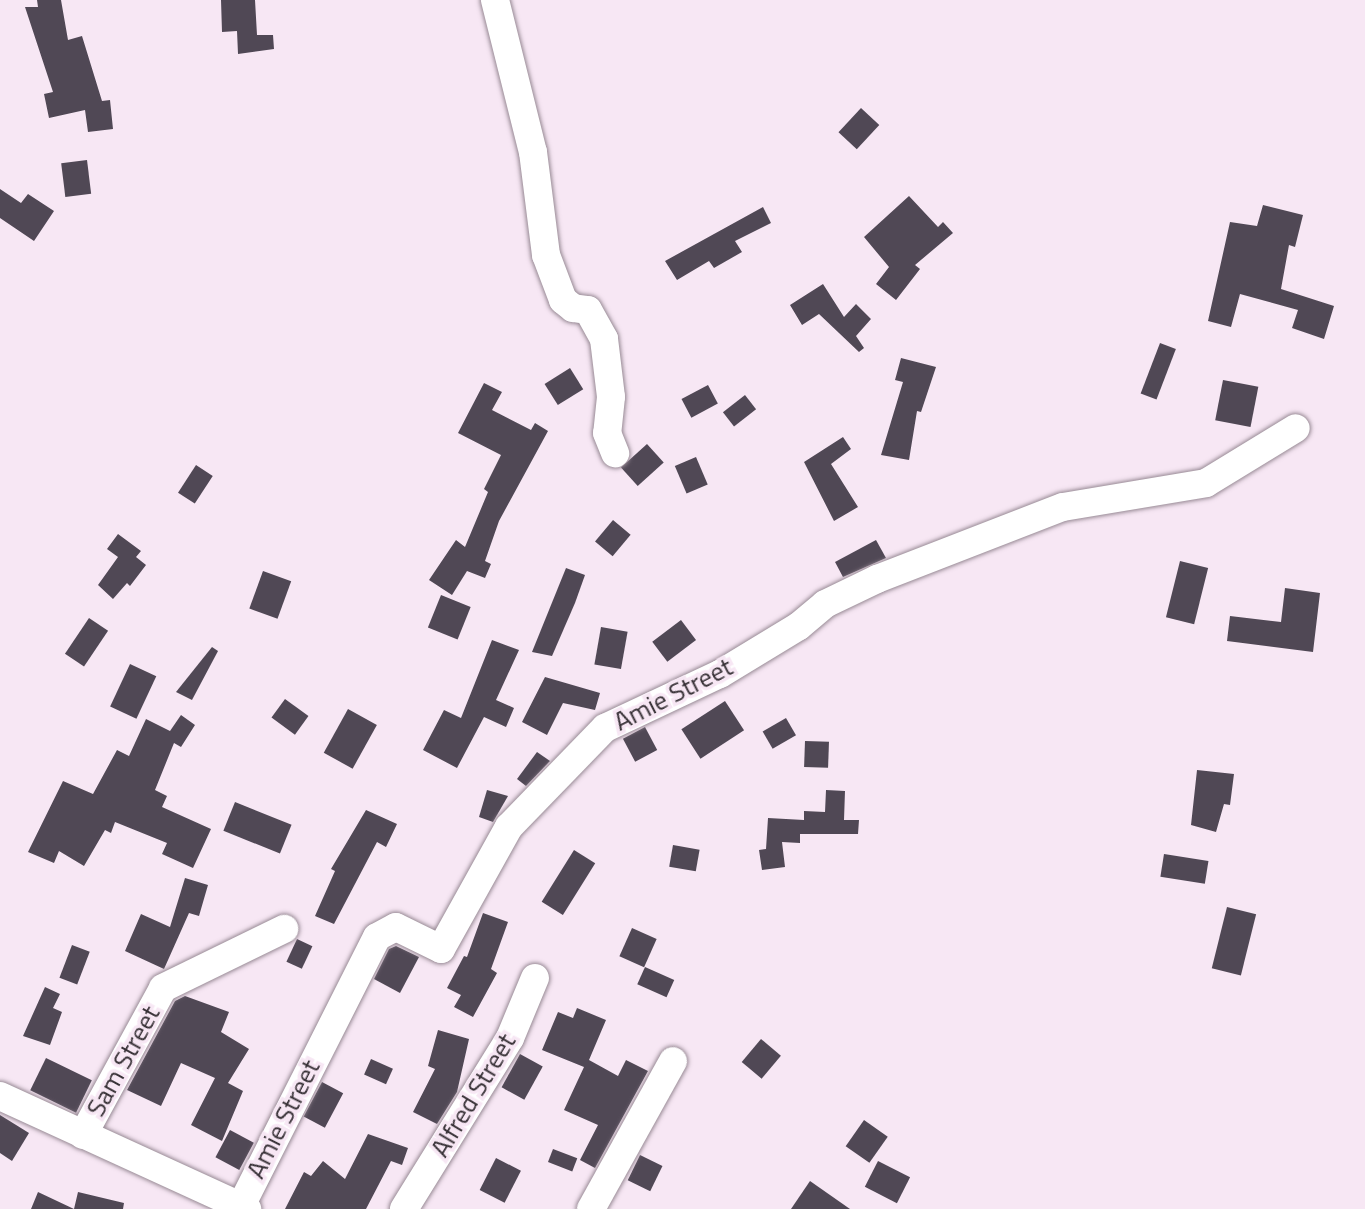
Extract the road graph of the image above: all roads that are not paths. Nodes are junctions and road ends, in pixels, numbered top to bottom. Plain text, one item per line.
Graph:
1 (495, 0) edge
2 (1296, 428) dead end
3 (615, 453) dead end
4 (284, 929) dead end
5 (535, 978) dead end
6 (673, 1061) dead end
7 (0, 1096) edge
8 (83, 1135) junction
9 (244, 1207) edge
10 (404, 1209) edge
11 (592, 1209) edge

1 - 3 street
2 - 9 street, Amie Street
4 - 8 street, Sam Street
5 - 10 street, Alfred Street
6 - 11 street
7 - 8 street
8 - 9 street

